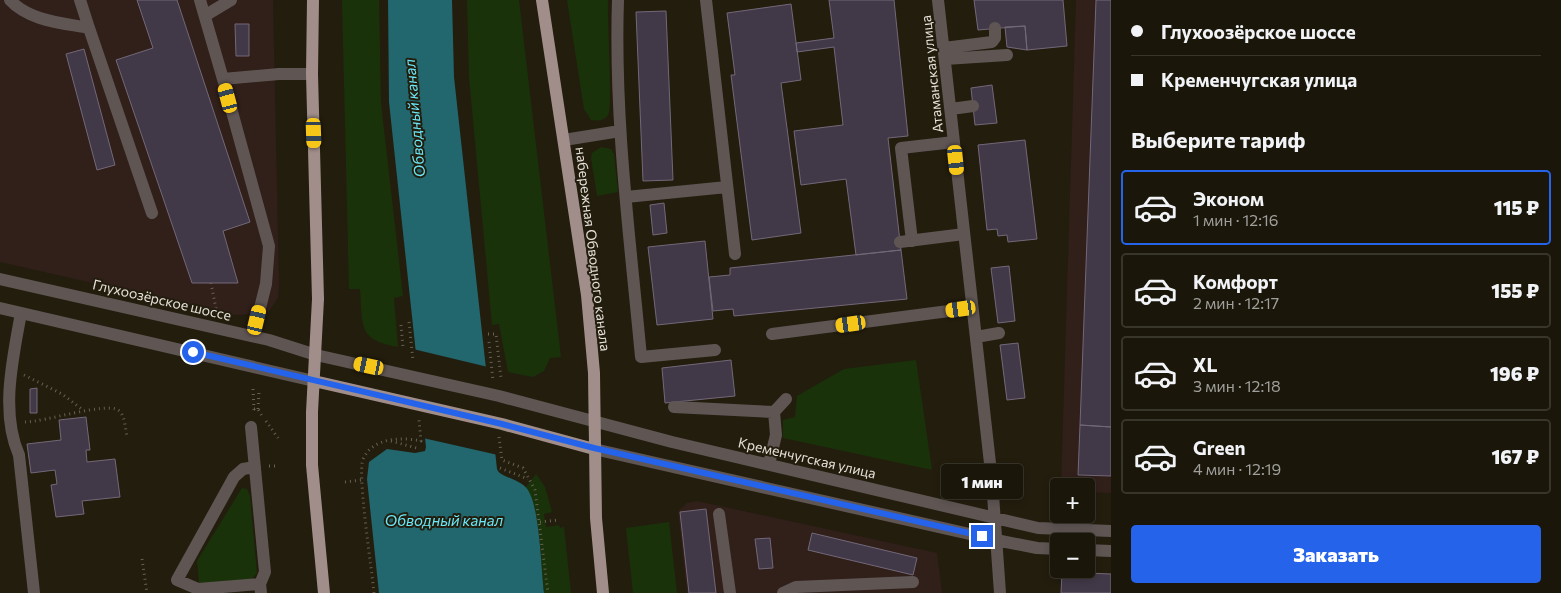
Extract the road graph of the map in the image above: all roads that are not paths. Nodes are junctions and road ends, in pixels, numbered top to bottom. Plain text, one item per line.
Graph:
1 (10, 0) edge
2 (80, 0) edge
3 (200, 0) edge
4 (231, 0) edge
5 (313, 0) edge
6 (542, 0) edge
7 (618, 0) edge
8 (706, 0) edge
9 (938, 0) edge
10 (206, 15) junction
11 (89, 28) junction
12 (995, 28) dead end
13 (944, 54) junction
14 (1007, 55) dead end
15 (312, 74) junction
16 (222, 79) junction
17 (973, 106) dead end
18 (951, 109) junction
19 (620, 131) junction
20 (564, 140) junction
21 (954, 142) junction
22 (728, 188) junction
23 (626, 197) junction
24 (152, 213) dead end
25 (964, 234) junction
26 (735, 254) dead end
27 (0, 279) edge
28 (0, 308) edge
29 (972, 308) junction
30 (21, 313) junction
31 (999, 333) dead end
32 (772, 334) dead end
33 (253, 336) junction
34 (976, 336) junction
35 (715, 350) dead end
36 (316, 355) junction
37 (10, 367) junction
38 (410, 375) joint
39 (0, 377) edge
40 (314, 381) junction
41 (786, 399) dead end
42 (674, 407) dead end
43 (774, 412) junction
44 (595, 421) junction
45 (251, 427) dead end
46 (594, 448) junction
47 (769, 464) junction
48 (255, 467) junction
49 (720, 514) dead end
50 (994, 517) junction
51 (1111, 531) edge
52 (996, 540) junction
53 (1050, 549) edge
54 (1095, 550) edge
55 (1111, 551) edge
56 (913, 582) dead end
57 (260, 588) edge
58 (34, 593) edge
59 (324, 593) edge
60 (604, 593) edge
61 (730, 593) edge
62 (783, 593) edge
63 (1000, 593) edge

1 - 11 street
2 - 11 street
3 - 10 street
4 - 10 street
5 - 15 main road
6 - 20 main road, набережная Обводного канала
7 - 19 street
8 - 22 street
9 - 13 street, Атаманская улица
10 - 16 street
11 - 24 street
12 - 13 street
13 - 14 street
13 - 18 street, Атаманская улица
15 - 16 street
15 - 36 main road
16 - 33 street
17 - 18 street
18 - 21 street, Атаманская улица
19 - 20 street
19 - 23 street
20 - 44 main road, набережная Обводного канала
21 - 25 street, Атаманская улица
21 - 25 street
22 - 23 street
22 - 26 street
23 - 35 street
25 - 29 street, Атаманская улица
27 - 33 street, Глухоозёрское шоссе
28 - 30 street
29 - 32 street
29 - 34 street, Атаманская улица
30 - 37 street
30 - 40 street
31 - 34 street
33 - 36 street, Глухоозёрское шоссе
34 - 50 street, Атаманская улица
36 - 38 street, Глухоозёрское шоссе
36 - 40 main road
37 - 39 street
37 - 58 street
38 - 44 street, Кременчугская улица
40 - 46 main road
40 - 59 main road
41 - 43 street
42 - 43 street
43 - 47 street
44 - 46 main road, набережная Обводного канала
44 - 47 street, Кременчугская улица
45 - 48 street
46 - 52 street
46 - 60 main road, набережная Обводного канала
47 - 50 street, Кременчугская улица
48 - 57 street
48 - 57 street
49 - 61 street
50 - 51 street, Кременчугская улица
50 - 52 street, Атаманская улица
52 - 53 street
52 - 63 street, Атаманская улица
54 - 55 street
56 - 62 street

